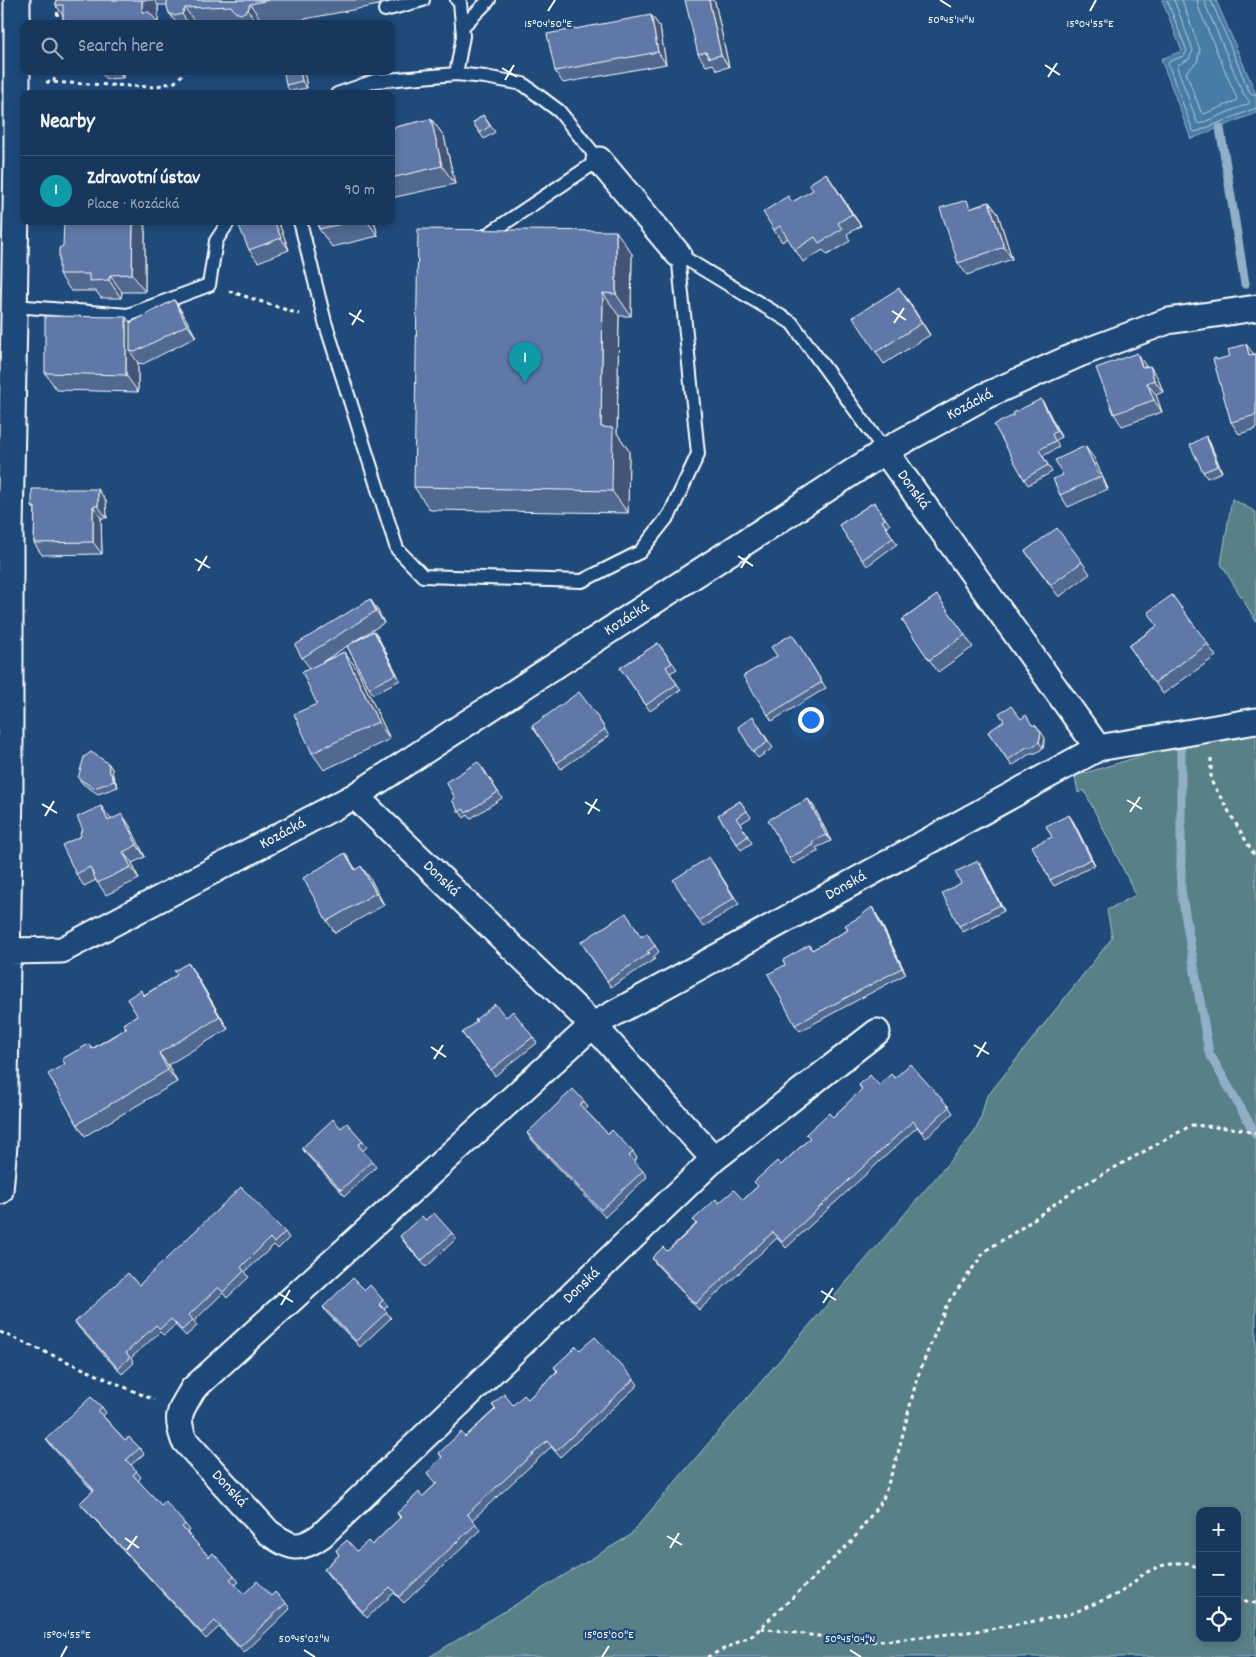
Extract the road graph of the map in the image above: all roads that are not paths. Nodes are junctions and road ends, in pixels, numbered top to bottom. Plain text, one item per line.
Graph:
1 (17, 0) edge
2 (423, 0) edge
3 (457, 0) edge
4 (489, 0) edge
5 (385, 10) dead end
6 (462, 27) junction
7 (456, 74) junction
8 (349, 90) edge
9 (599, 160) junction
10 (226, 225) edge
11 (301, 225) edge
12 (484, 237) edge
13 (678, 254) junction
14 (14, 306) junction
15 (1256, 308) edge
16 (885, 451) junction
17 (1256, 721) edge
18 (1098, 748) junction
19 (355, 796) junction
20 (8, 951) junction
21 (593, 1025) junction
22 (877, 1032) dead end
23 (714, 1159) junction
24 (0, 1191) edge

1 - 14 street
2 - 5 lane
3 - 6 lane
4 - 6 lane
6 - 7 lane
7 - 8 lane
7 - 9 lane
9 - 12 lane
9 - 13 street
10 - 14 lane
11 - 13 lane
13 - 16 lane
14 - 20 street
15 - 16 street, Kozácká
16 - 18 street, Donská
16 - 19 street, Kozácká
17 - 18 street, Donská
18 - 21 street, Donská
19 - 20 street, Kozácká
19 - 21 street, Donská
20 - 24 street
21 - 23 street, Donská
21 - 23 street, Donská
22 - 23 street, Donská

